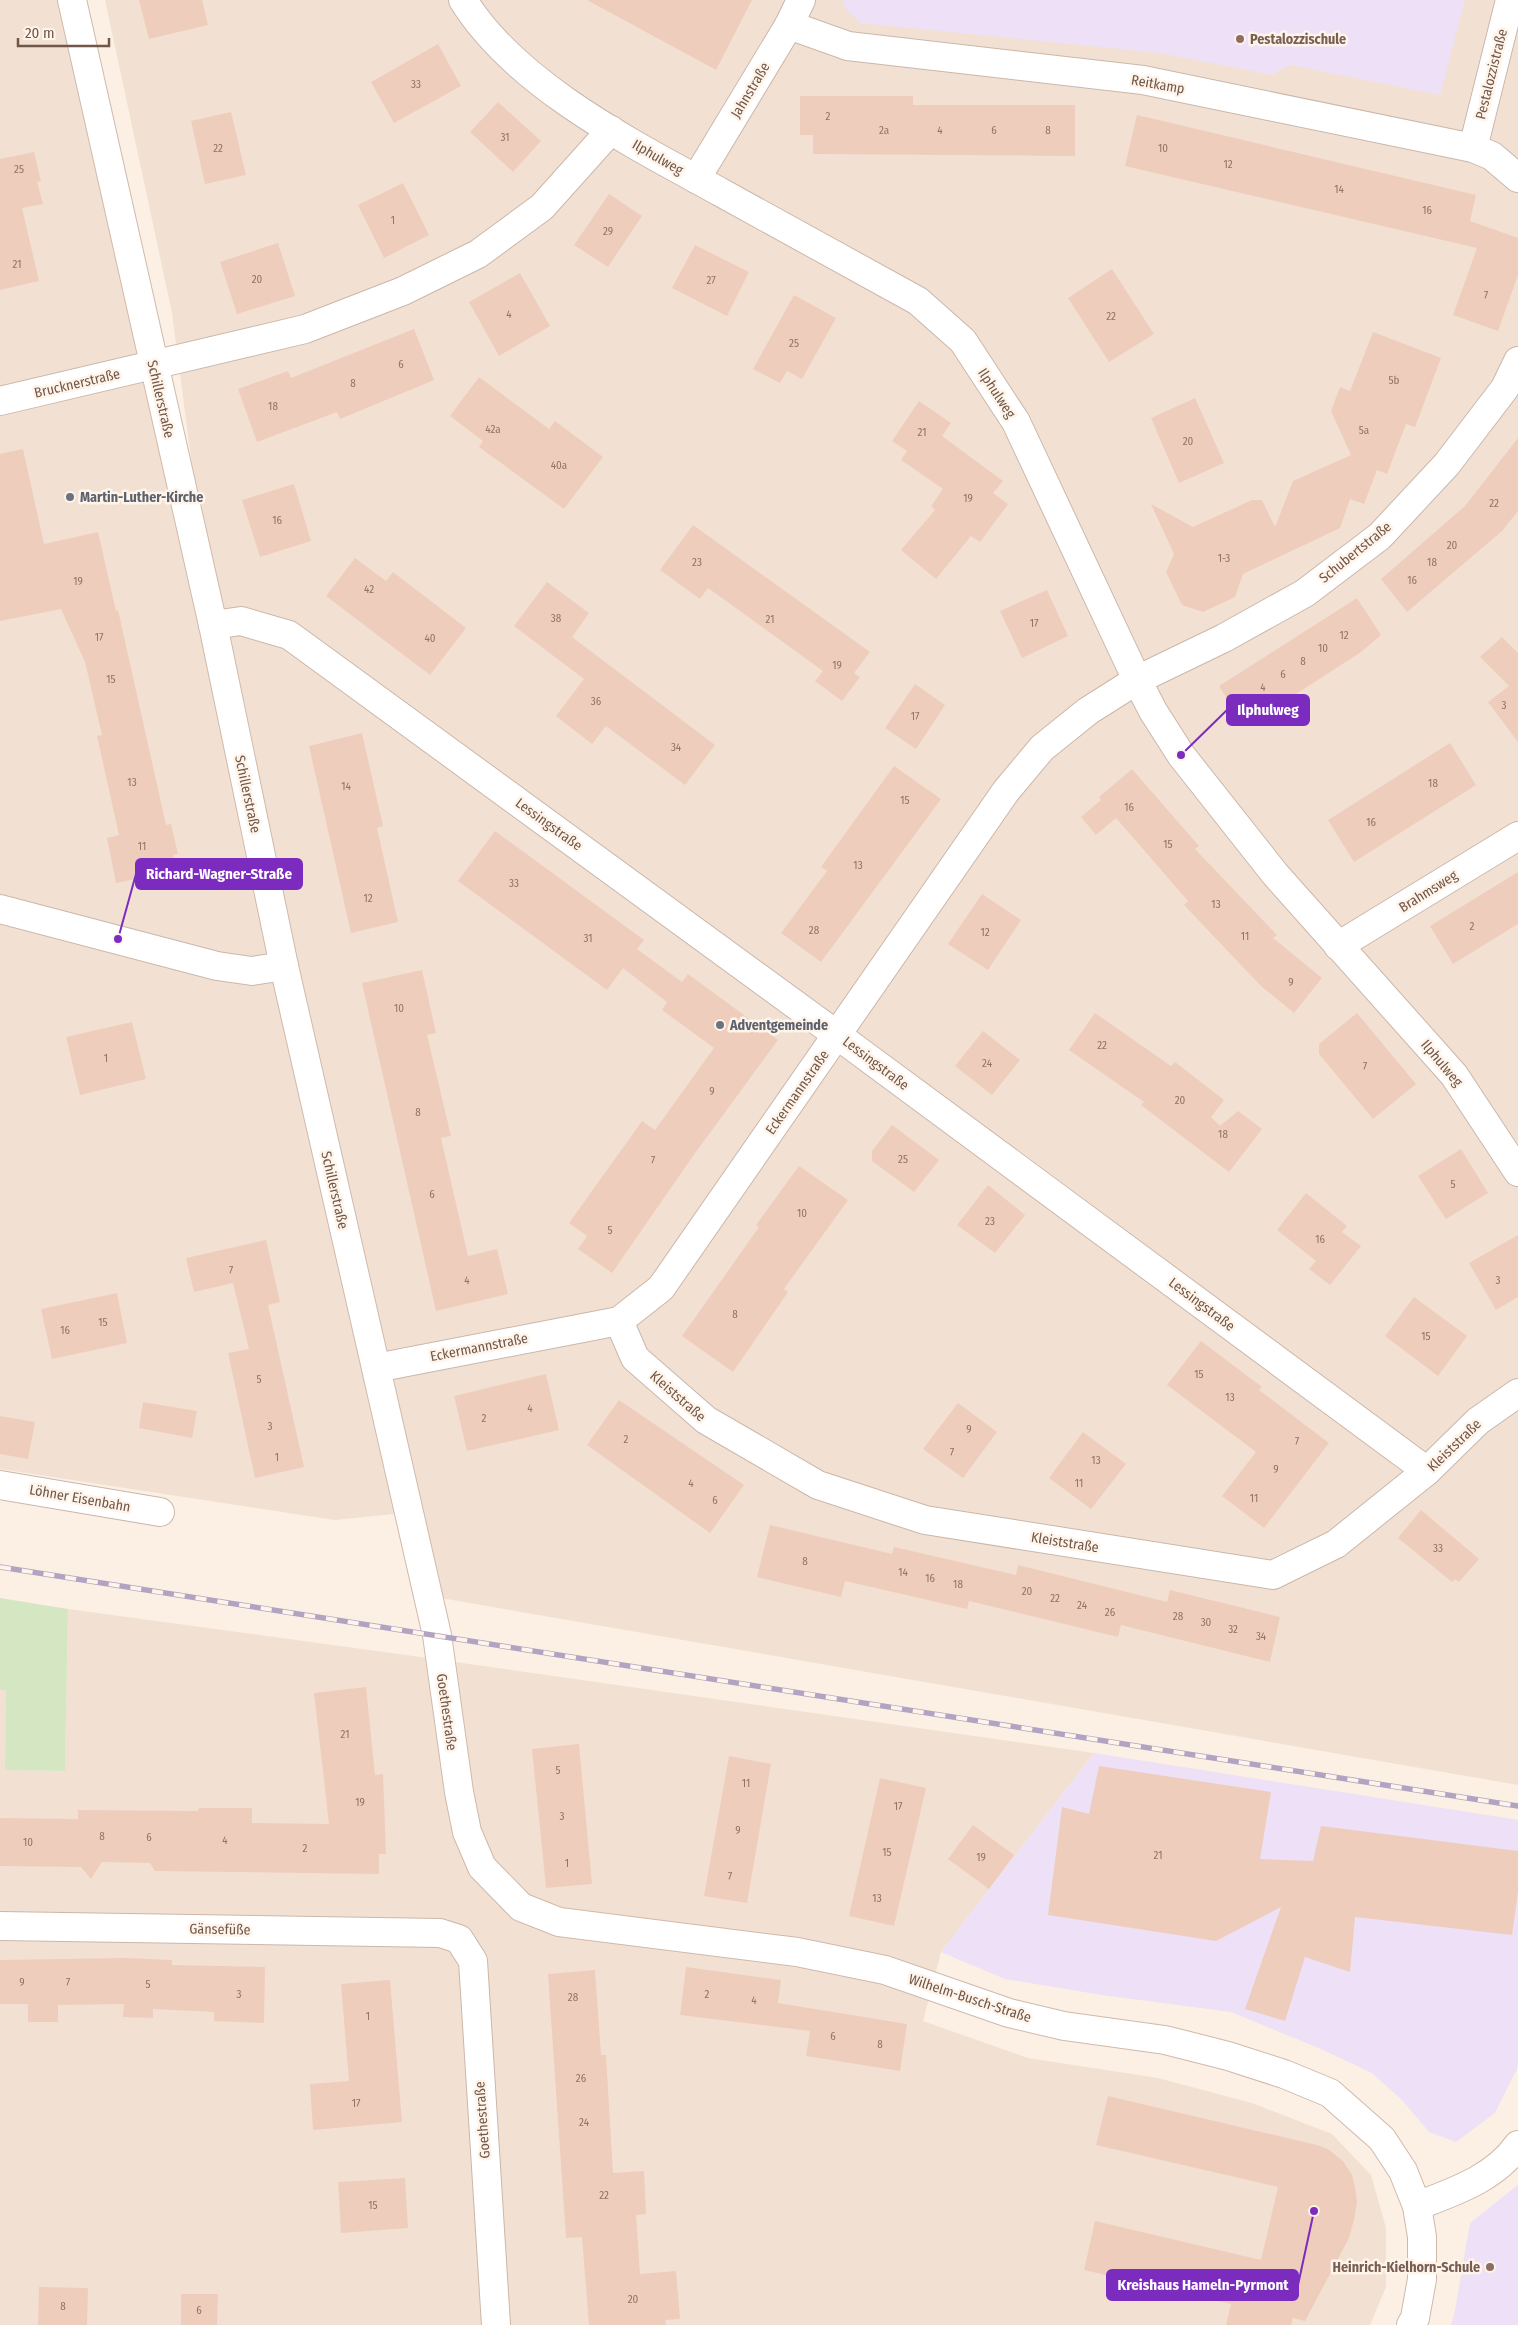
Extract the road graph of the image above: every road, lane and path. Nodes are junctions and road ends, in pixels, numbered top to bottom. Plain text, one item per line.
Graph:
1 (72, 0) edge
2 (463, 0) edge
3 (801, 0) edge
4 (1510, 0) edge
5 (789, 25) junction
6 (611, 130) junction
7 (1473, 148) junction
8 (696, 178) junction
9 (1518, 178) edge
10 (1518, 361) edge
11 (154, 366) junction
12 (0, 401) edge
13 (213, 625) junction
14 (1137, 680) junction
15 (1518, 836) edge
16 (0, 909) edge
17 (1338, 946) junction
18 (284, 966) junction
19 (837, 1034) junction
20 (1518, 1172) edge
21 (619, 1321) junction
22 (376, 1368) junction
23 (1518, 1393) edge
24 (1427, 1471) junction
25 (0, 1485) edge
26 (160, 1512) dead end
27 (426, 1588) joint
28 (521, 1907) joint
29 (0, 1926) edge
30 (440, 1933) joint
31 (1518, 2145) edge
32 (1417, 2206) junction
33 (496, 2325) edge
34 (1412, 2325) edge

1 - 11 street, Schillerstraße
2 - 6 street, Ilphulweg
3 - 5 street, Jahnstraße
4 - 7 street, Pestalozzistraße
5 - 7 street, Reitkamp
5 - 8 street, Jahnstraße
6 - 8 street, Ilphulweg
6 - 11 street, Brucknerstraße
7 - 9 street, Reitkamp
8 - 14 street, Ilphulweg
10 - 14 street, Schubertstraße
11 - 12 street, Brucknerstraße
11 - 13 street, Schillerstraße
13 - 18 street, Schillerstraße
13 - 19 street, Lessingstraße
14 - 17 street, Ilphulweg
14 - 19 street, Eckermannstraße
15 - 17 street, Brahmsweg
16 - 18 street
17 - 20 street, Ilphulweg
18 - 22 street, Schillerstraße
19 - 21 street, Eckermannstraße
19 - 24 street, Lessingstraße
21 - 22 street, Eckermannstraße
21 - 24 street, Kleiststraße
22 - 27 street, Schillerstraße
23 - 24 street, Kleiststraße
25 - 26 street, Löhner Eisenbahn
27 - 28 street, Goethestraße
28 - 32 street, Wilhelm-Busch-Straße
29 - 30 street, Gänsefüße
30 - 33 street, Goethestraße
31 - 32 street
32 - 34 street, Wilhelm-Busch-Straße

